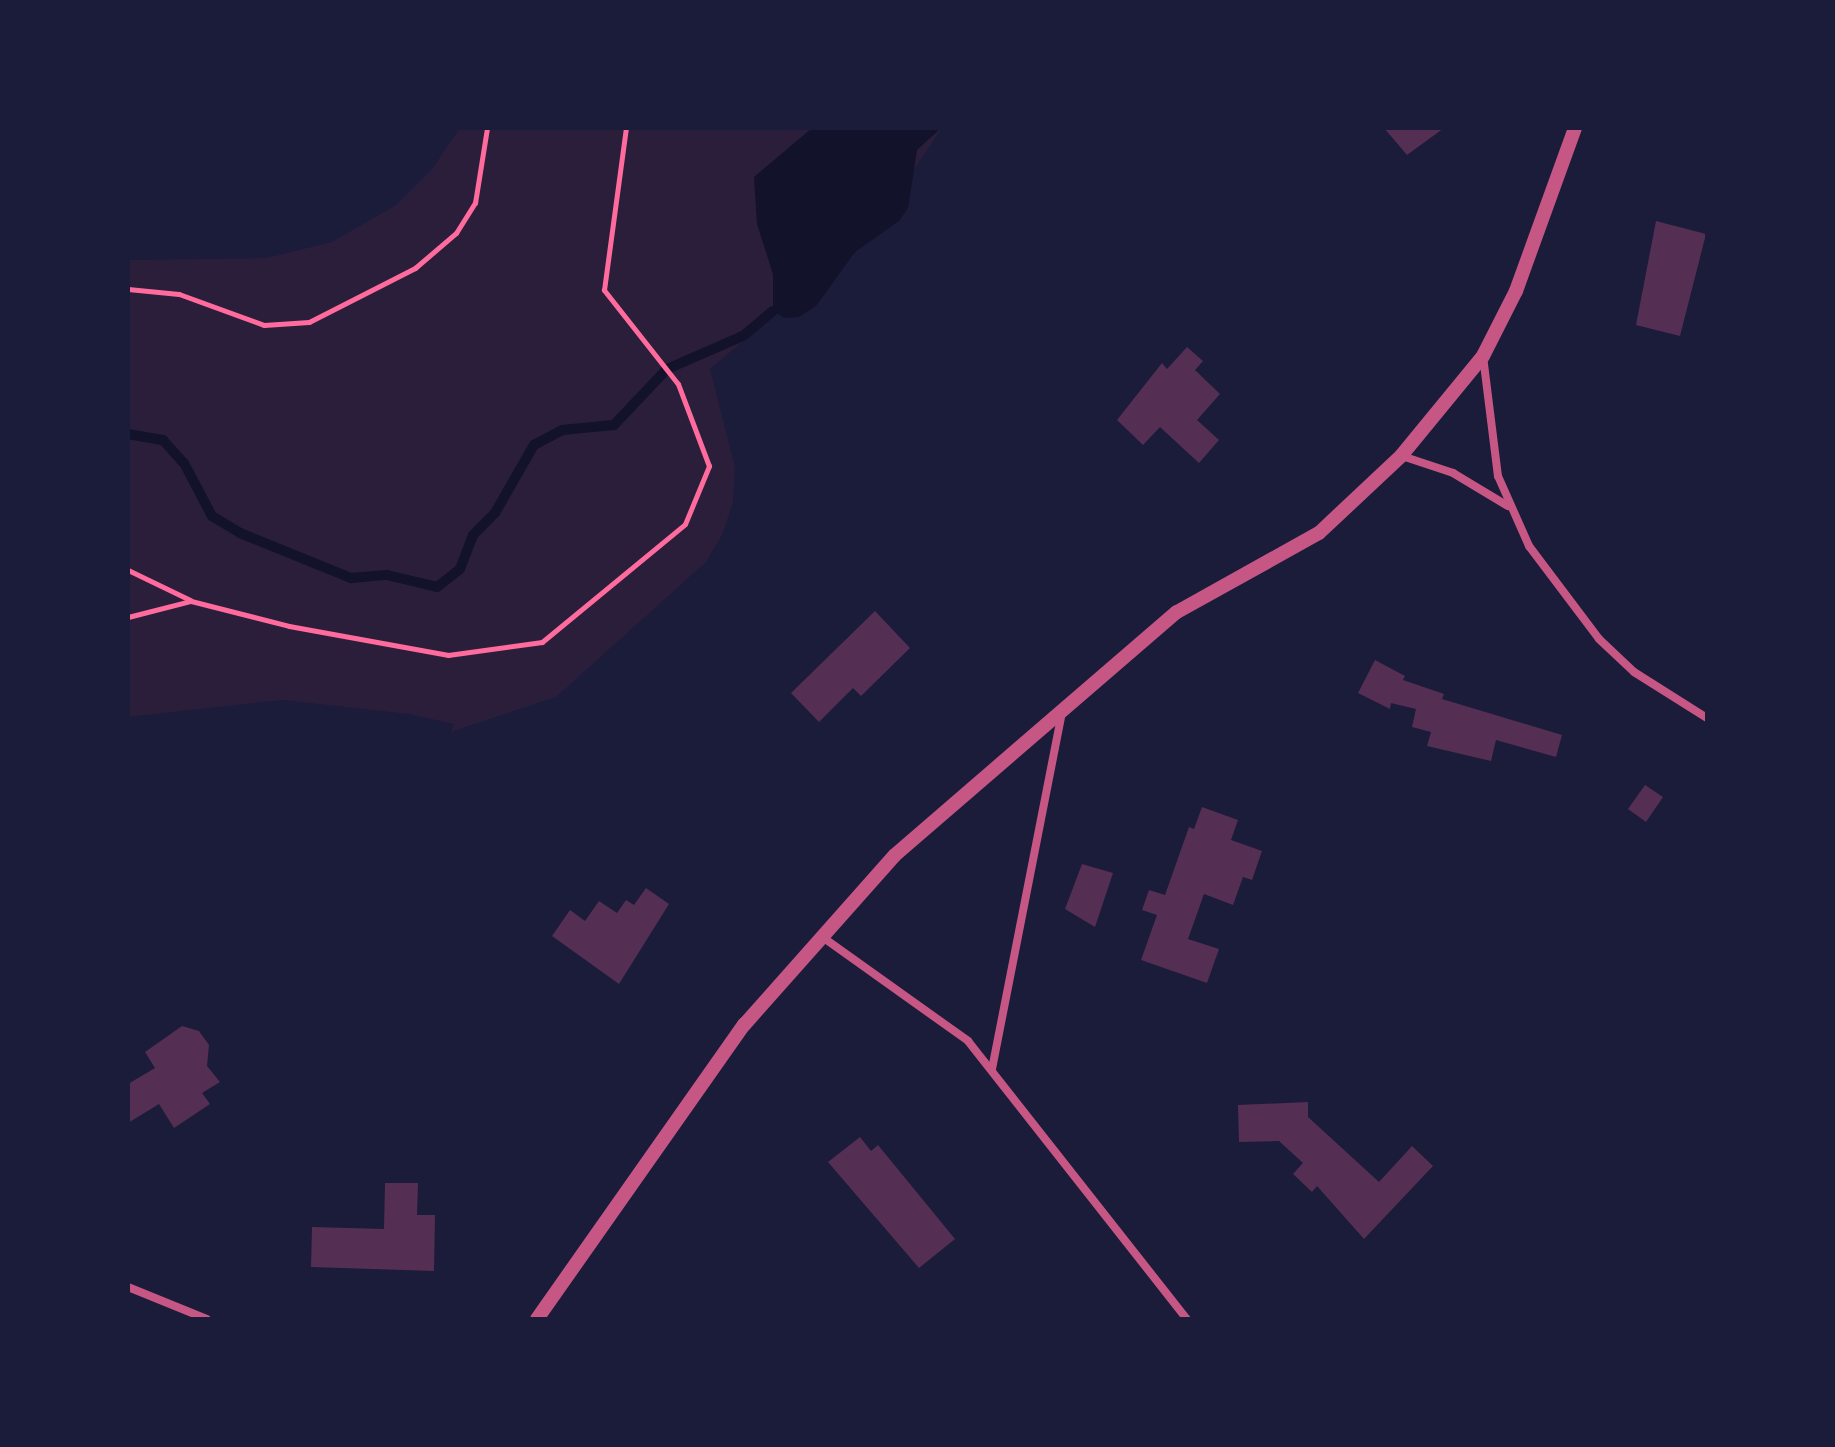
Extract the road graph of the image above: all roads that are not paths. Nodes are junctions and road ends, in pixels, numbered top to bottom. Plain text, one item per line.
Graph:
1 (1575, 128) edge
2 (1483, 356) junction
3 (1401, 456) junction
4 (1509, 506) junction
5 (1062, 710) junction
6 (1707, 718) edge
7 (820, 935) junction
8 (992, 1069) junction
9 (128, 1287) edge
10 (207, 1319) edge
11 (537, 1319) edge
12 (1187, 1319) edge

1 - 2 street
2 - 3 street
2 - 4 street
3 - 4 street
3 - 5 street
4 - 6 street
5 - 7 street
5 - 8 street
7 - 8 street
7 - 11 street
8 - 12 street
9 - 10 street

